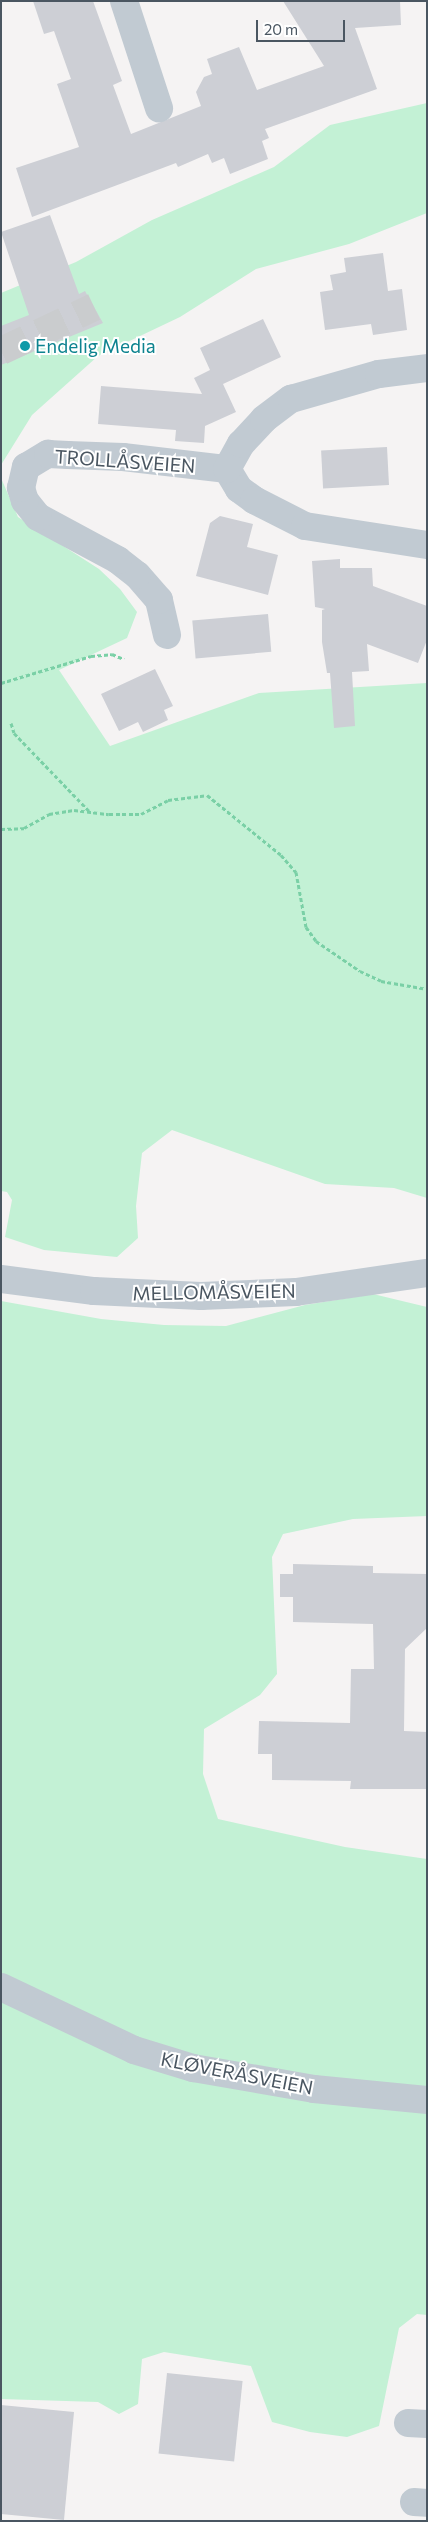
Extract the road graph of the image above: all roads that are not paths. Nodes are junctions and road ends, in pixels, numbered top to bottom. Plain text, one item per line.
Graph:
1 (124, 1) edge
2 (159, 108) dead end
3 (427, 368) edge
4 (227, 469) junction
5 (427, 545) edge
6 (167, 635) dead end
7 (427, 1273) edge
8 (1, 1279) edge
9 (1, 1987) edge
10 (427, 2100) edge

1 - 2 street
3 - 4 street
4 - 5 street
4 - 6 street, TROLLÅSVEIEN
7 - 8 street, MELLOMÅSVEIEN
9 - 10 street, KLØVERÅSVEIEN

